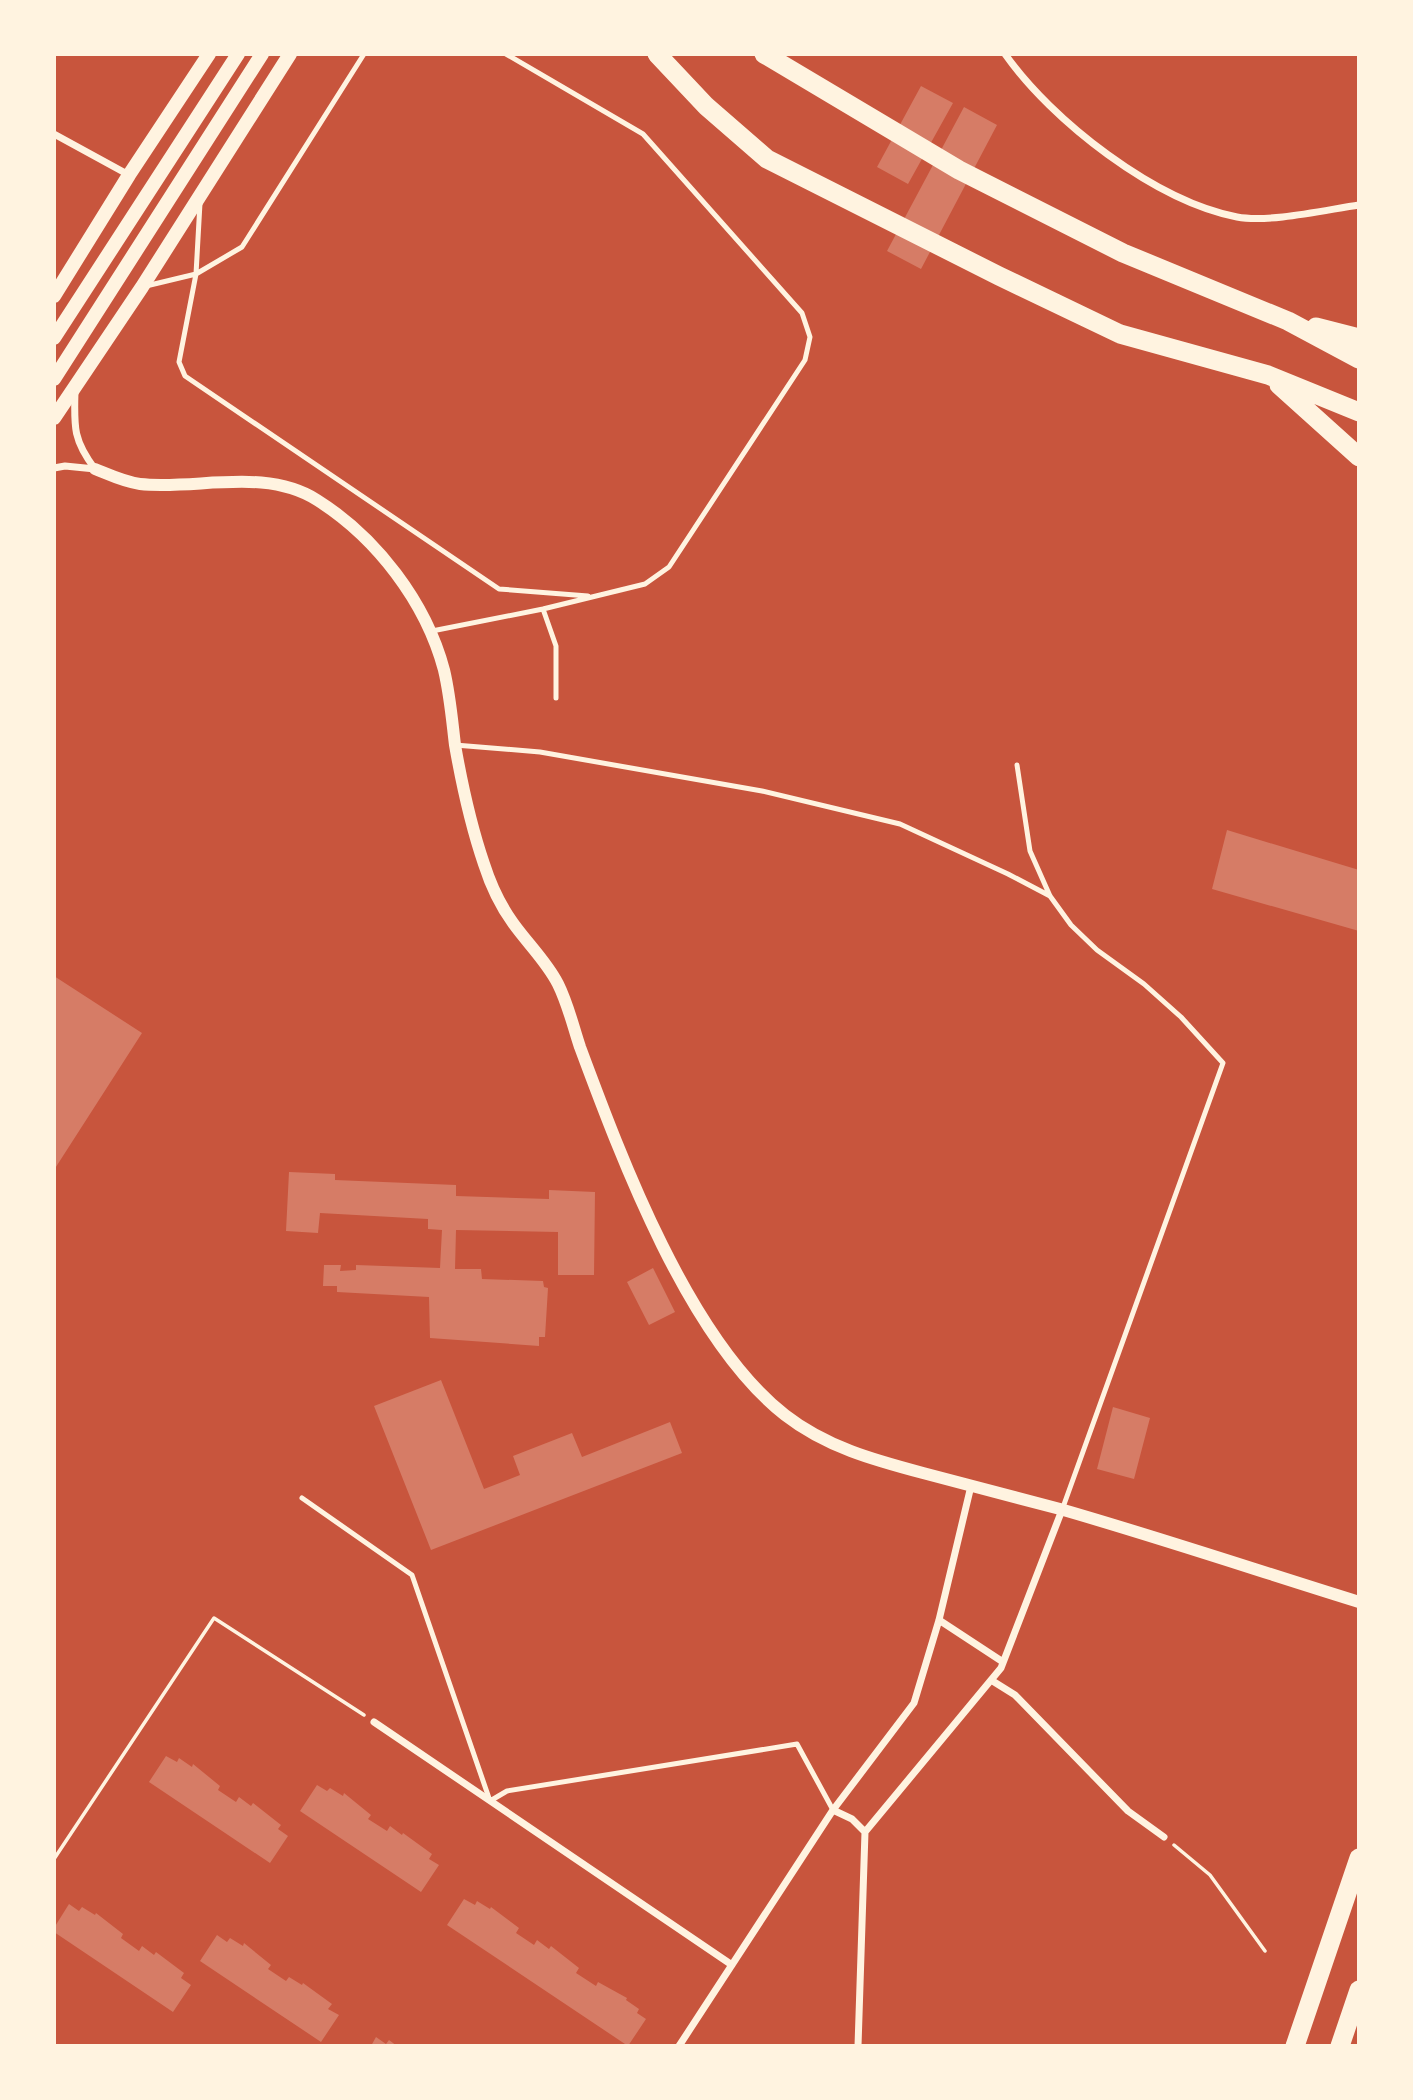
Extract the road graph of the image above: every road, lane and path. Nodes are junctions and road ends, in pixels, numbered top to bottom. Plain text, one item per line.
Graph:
1 (209, 54) edge
2 (238, 54) edge
3 (262, 54) edge
4 (289, 54) edge
5 (364, 54) edge
6 (506, 54) edge
7 (657, 54) edge
8 (764, 54) edge
9 (1005, 54) edge
10 (54, 134) edge
11 (129, 175) junction
12 (200, 196) junction
13 (1359, 205) edge
14 (196, 274) junction
15 (142, 287) junction
16 (54, 296) edge
17 (1288, 321) junction
18 (54, 338) edge
19 (1359, 338) edge
20 (1359, 359) edge
21 (1268, 375) junction
22 (54, 379) edge
23 (75, 388) junction
24 (1359, 412) edge
25 (54, 418) edge
26 (1359, 457) edge
27 (54, 468) edge
28 (95, 470) junction
29 (595, 597) junction
30 (543, 609) junction
31 (429, 632) junction
32 (556, 698) dead end
33 (455, 745) junction
34 (1017, 765) dead end
35 (1050, 897) junction
36 (971, 1486) junction
37 (302, 1498) dead end
38 (1062, 1510) junction
39 (1359, 1602) edge
40 (939, 1620) junction
41 (1003, 1662) junction
42 (991, 1680) junction
43 (374, 1722) joint
44 (490, 1801) junction
45 (833, 1810) junction
46 (865, 1832) junction
47 (1164, 1837) joint
48 (1359, 1858) edge
49 (54, 1859) edge
50 (1265, 1951) dead end
51 (732, 1965) junction
52 (1359, 1990) edge
53 (679, 2046) edge
54 (858, 2046) edge
55 (1295, 2046) edge
56 (1340, 2046) edge

1 - 11 main road
2 - 18 main road
3 - 22 main road
4 - 12 main road
5 - 14 lane
6 - 29 lane
7 - 21 highway
8 - 17 highway
9 - 13 street
10 - 11 street
11 - 16 main road
12 - 14 lane
12 - 15 main road
14 - 15 lane
14 - 29 lane
15 - 23 main road
17 - 19 highway
17 - 20 highway
21 - 24 highway
21 - 26 highway
23 - 25 main road
23 - 28 street
27 - 28 street
28 - 31 street
29 - 30 lane
30 - 31 lane
30 - 32 lane
31 - 33 street
33 - 35 lane
33 - 36 street
34 - 35 lane
35 - 38 lane
36 - 38 street
36 - 40 street
37 - 44 lane
38 - 39 street
38 - 41 street
40 - 41 street
40 - 45 street
41 - 42 street
42 - 46 street
42 - 47 street
43 - 44 street
43 - 49 path
44 - 45 lane
44 - 51 street
45 - 46 street
45 - 51 street
46 - 54 street
47 - 50 path
48 - 55 highway
51 - 53 street
52 - 56 highway

